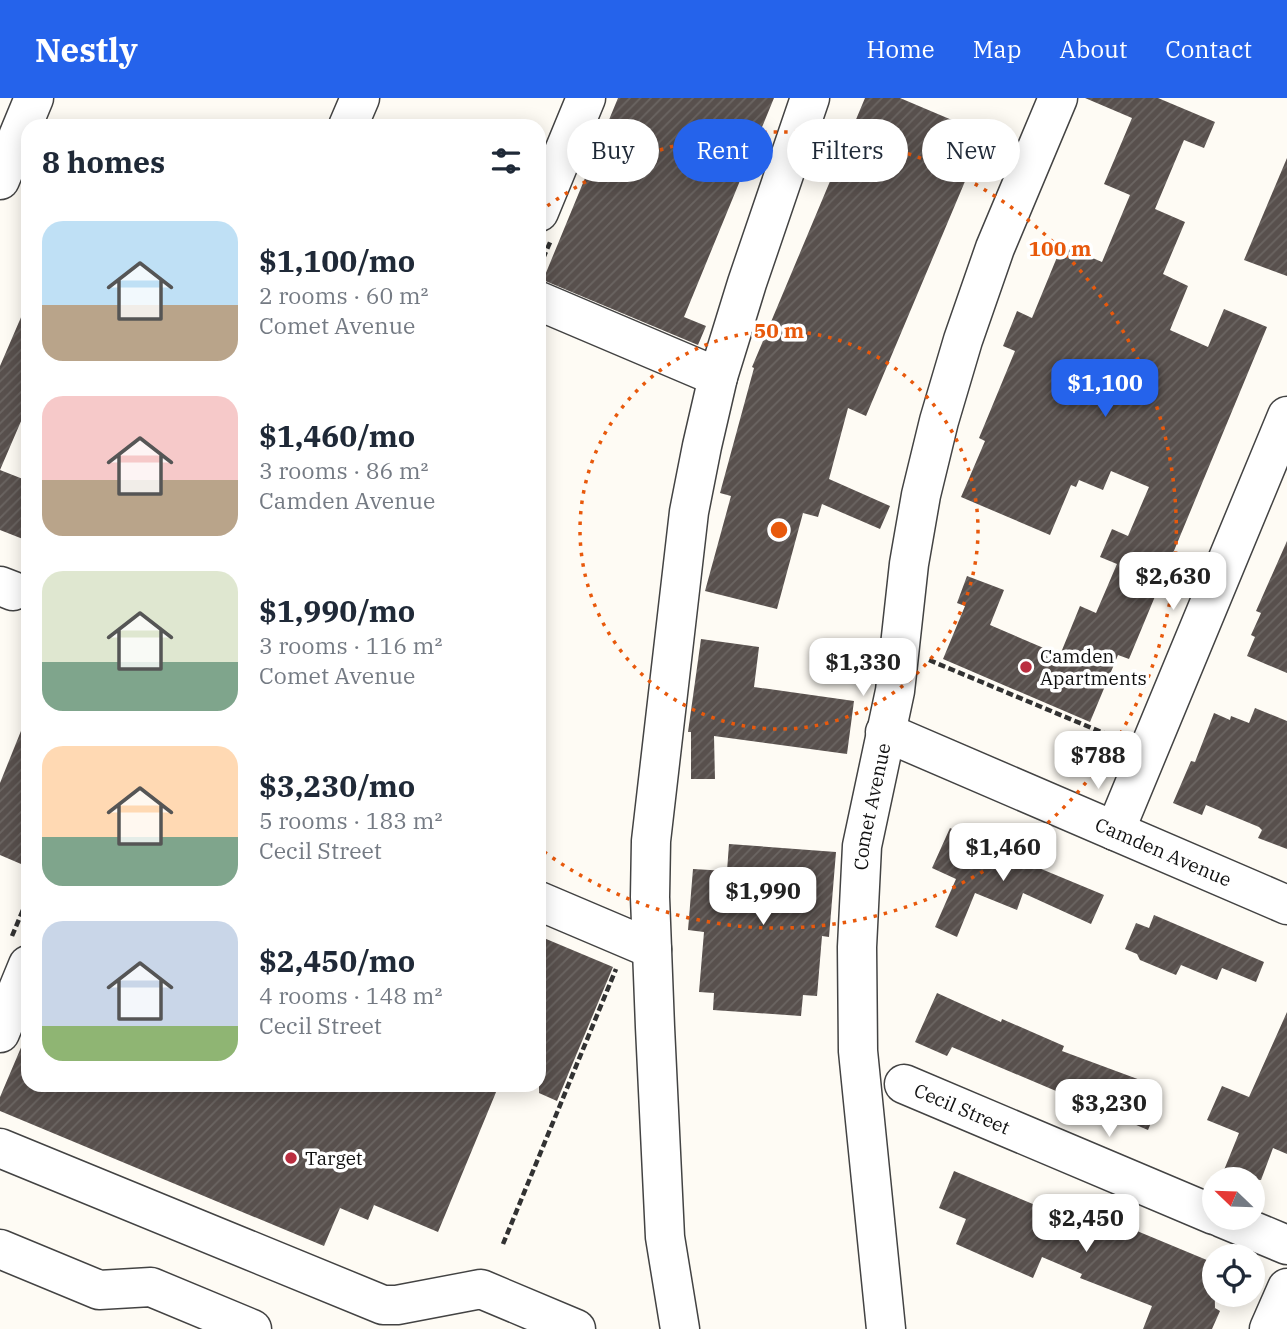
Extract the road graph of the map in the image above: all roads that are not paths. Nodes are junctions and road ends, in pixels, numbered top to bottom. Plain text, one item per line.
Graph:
1 (34, 98) edge
2 (360, 98) edge
3 (586, 98) edge
4 (810, 98) edge
5 (1058, 98) edge
6 (25, 119) edge
7 (351, 119) edge
8 (21, 129) edge
9 (0, 180) edge
10 (546, 195) edge
11 (546, 304) edge
12 (718, 377) junction
13 (1287, 416) edge
14 (885, 732) junction
15 (1115, 831) junction
16 (546, 905) edge
17 (1287, 905) edge
18 (19, 954) edge
19 (636, 955) junction
20 (0, 1033) edge
21 (904, 1084) dead end
22 (0, 1148) edge
23 (1202, 1210) edge
24 (1251, 1230) edge
25 (1287, 1245) edge
26 (0, 1249) edge
27 (1287, 1288) edge
28 (252, 1329) edge
29 (576, 1329) edge
30 (680, 1329) edge
31 (886, 1329) edge
32 (1269, 1329) edge

1 - 6 street
2 - 7 street
3 - 10 street
4 - 12 street
5 - 14 street, Comet Avenue
8 - 9 street
11 - 12 street
12 - 19 street
13 - 15 street
14 - 15 street, Camden Avenue
14 - 31 street, Comet Avenue
15 - 17 street, Camden Avenue
16 - 19 street
18 - 20 street
19 - 30 street
21 - 23 street, Cecil Street
22 - 29 street
24 - 25 street
26 - 28 street
27 - 32 street

